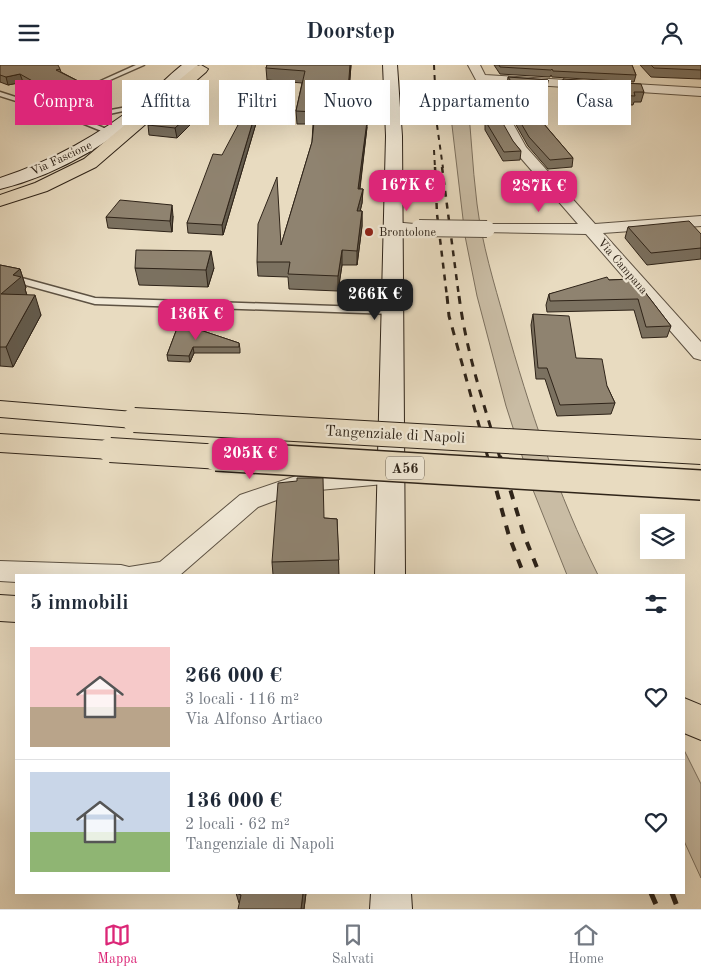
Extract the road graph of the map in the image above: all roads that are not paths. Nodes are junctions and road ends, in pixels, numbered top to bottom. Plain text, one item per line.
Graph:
1 (141, 65) edge
2 (390, 65) edge
3 (199, 66) edge
4 (477, 72) edge
5 (106, 80) edge
6 (177, 80) edge
7 (701, 92) edge
8 (0, 94) edge
9 (15, 99) edge
10 (122, 122) edge
11 (92, 125) edge
12 (109, 132) junction
13 (0, 184) edge
14 (0, 201) edge
15 (701, 221) edge
16 (393, 227) junction
17 (591, 229) junction
18 (0, 275) edge
19 (394, 311) junction
20 (701, 354) edge
21 (0, 409) edge
22 (0, 443) edge
23 (701, 451) edge
24 (391, 475) junction
25 (701, 485) edge
26 (0, 571) edge
27 (91, 574) edge
28 (144, 574) edge
29 (390, 574) edge
30 (0, 609) edge
31 (15, 609) edge
32 (685, 715) edge
33 (701, 724) edge
34 (390, 894) edge
35 (391, 909) edge

1 - 5 lane
2 - 16 main road
3 - 6 main road, Via Fascione
3 - 14 main road
4 - 7 street
4 - 17 street, Via Campana
8 - 9 lane
10 - 12 main road, Via Fascione
11 - 12 lane
12 - 13 main road, Via Fascione
15 - 17 street
16 - 17 street, bridge
16 - 19 main road
17 - 20 street, Via Campana
18 - 19 lane
19 - 24 main road
21 - 23 main road, Tangenziale di Napoli / A56, bridge
22 - 25 main road, A56, bridge
24 - 28 street
24 - 29 main road
26 - 27 street
30 - 31 main road
32 - 33 main road
34 - 35 main road

